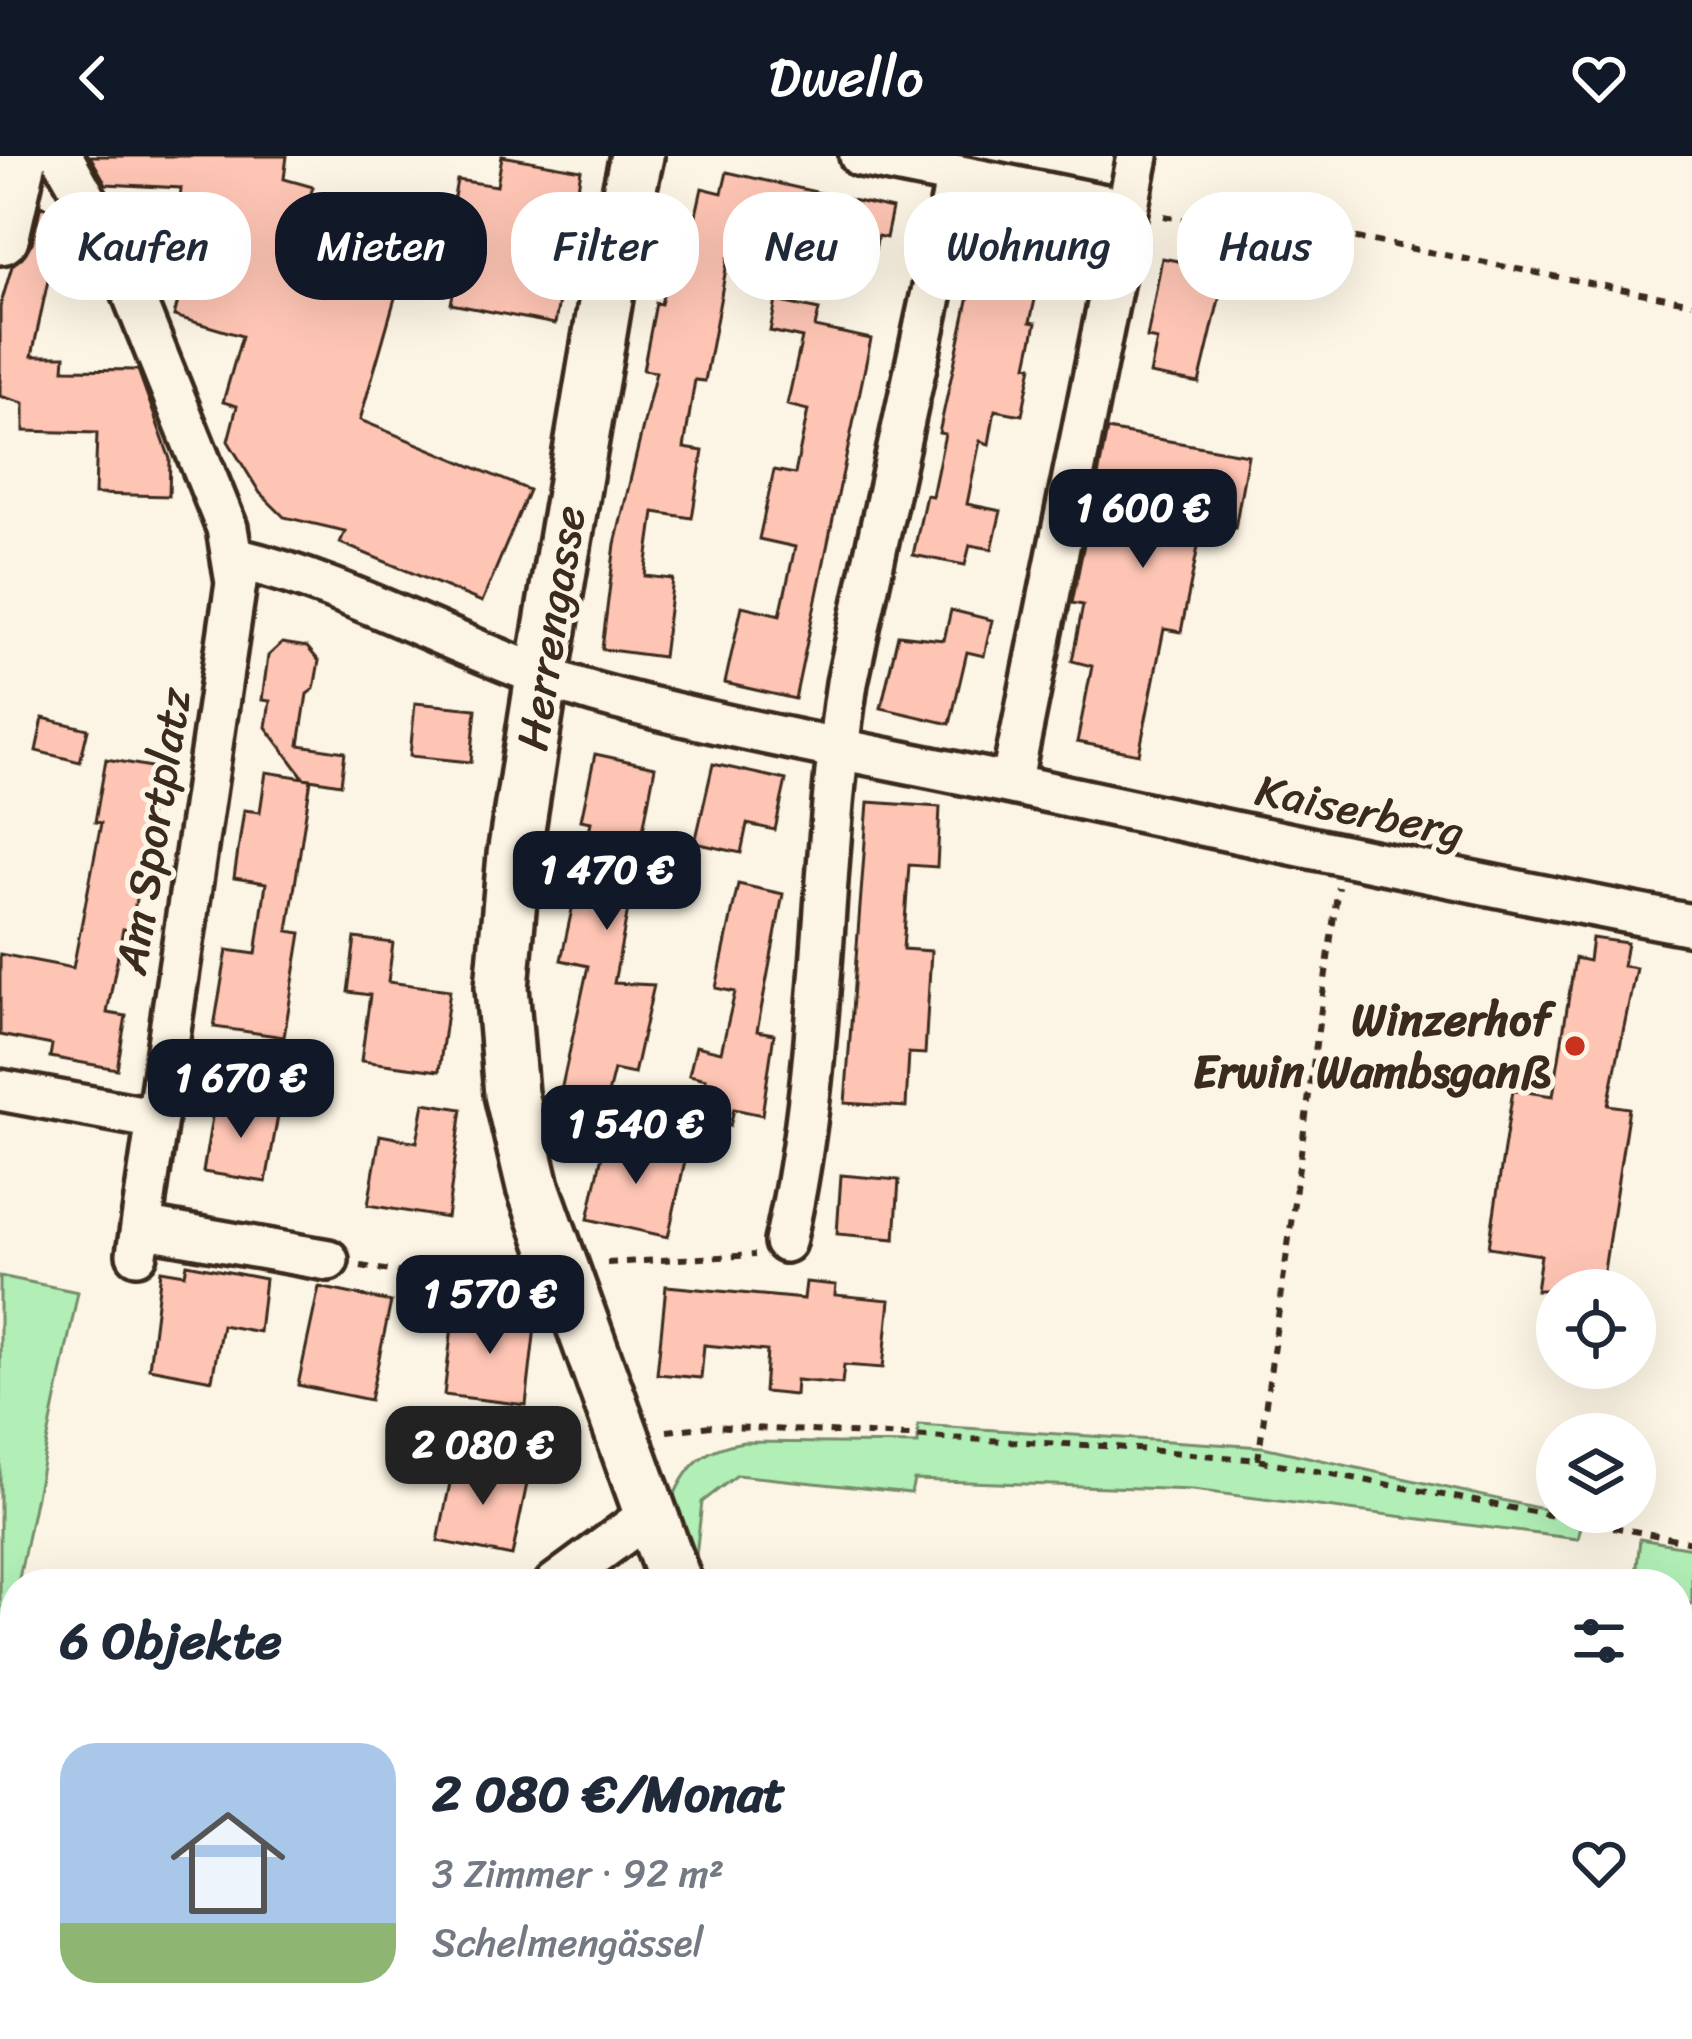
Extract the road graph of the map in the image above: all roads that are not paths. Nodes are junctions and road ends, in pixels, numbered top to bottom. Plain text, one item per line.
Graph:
1 (18, 156) edge
2 (62, 156) edge
3 (637, 156) edge
4 (860, 156) edge
5 (1138, 156) edge
6 (956, 177) junction
7 (1035, 192) edge
8 (1129, 192) edge
9 (0, 235) edge
10 (1107, 300) edge
11 (234, 558) junction
12 (542, 677) junction
13 (837, 752) junction
14 (1011, 784) junction
15 (1692, 925) edge
16 (0, 1090) edge
17 (157, 1119) junction
18 (785, 1243) road end
19 (328, 1259) road end
20 (650, 1514) junction
21 (575, 1569) edge
22 (670, 1569) edge

1 - 9 main road
2 - 11 street, Am Sportplatz
3 - 12 street, Herrengasse
4 - 6 street
5 - 8 street
6 - 7 street
6 - 13 street
10 - 14 street
11 - 12 street, Kaiserberg
11 - 17 street, Am Sportplatz
12 - 13 street, Kaiserberg
12 - 20 street, Herrengasse
13 - 14 street, Kaiserberg
13 - 18 street
14 - 15 street, Kaiserberg
16 - 17 street
17 - 19 street, Am Sportplatz
20 - 21 street
20 - 22 street, Herrengasse

